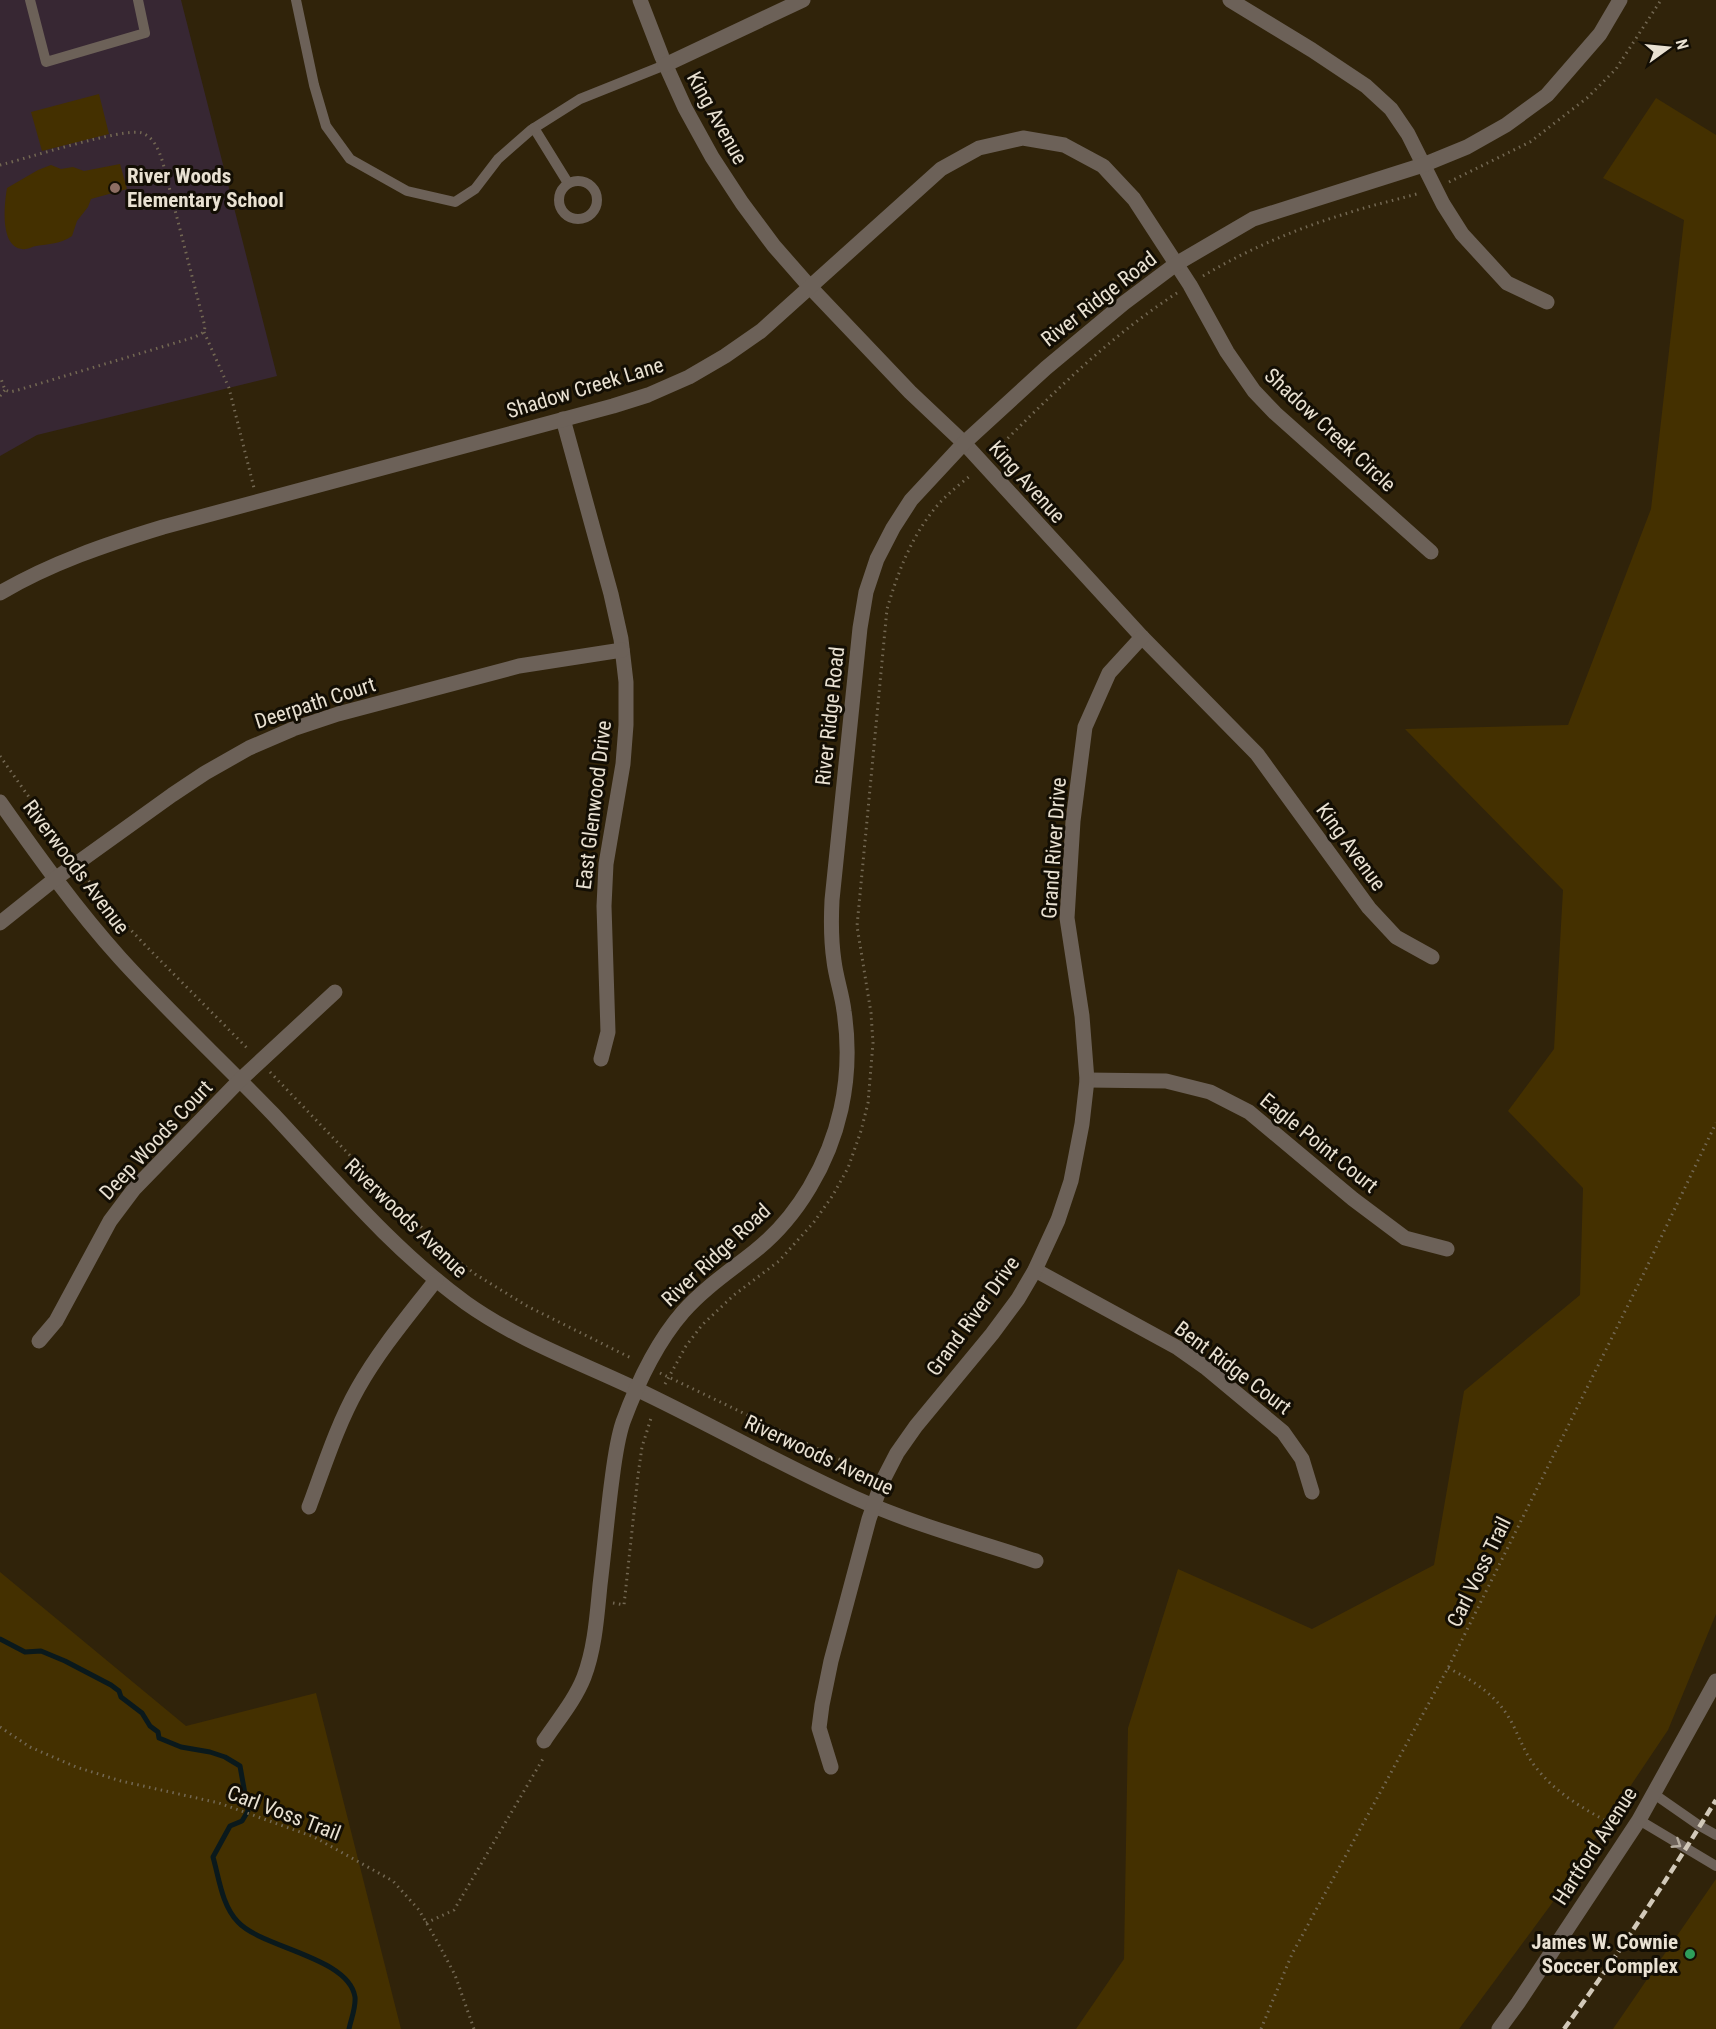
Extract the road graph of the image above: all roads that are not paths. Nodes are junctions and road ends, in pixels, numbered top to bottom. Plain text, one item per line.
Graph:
1 (30, 0) edge
2 (138, 0) edge
3 (296, 0) edge
4 (640, 0) edge
5 (803, 0) edge
6 (1230, 0) edge
7 (1620, 0) edge
8 (665, 65) junction
9 (534, 128) junction
10 (1424, 165) junction
11 (568, 183) dead end
12 (1176, 264) junction
13 (810, 287) junction
14 (1547, 302) dead end
15 (564, 419) junction
16 (964, 443) junction
17 (1431, 552) dead end
18 (0, 593) edge
19 (1142, 637) junction
20 (622, 650) junction
21 (0, 802) edge
22 (55, 879) junction
23 (0, 924) edge
24 (1432, 957) dead end
25 (334, 992) dead end
26 (601, 1059) dead end
27 (240, 1080) junction
28 (1087, 1080) junction
29 (1447, 1249) dead end
30 (1035, 1270) junction
31 (436, 1280) junction
32 (39, 1341) dead end
33 (636, 1389) junction
34 (1312, 1492) dead end
35 (873, 1506) junction
36 (309, 1507) dead end
37 (1036, 1561) dead end
38 (1716, 1680) edge
39 (544, 1741) dead end
40 (831, 1767) dead end
41 (1654, 1794) junction
42 (1639, 1820) junction
43 (1716, 1835) edge
44 (1716, 1866) edge
45 (1499, 2029) edge

1 - 2 lane
3 - 9 lane
4 - 8 street, King Avenue
5 - 8 street
6 - 10 street
7 - 10 street, River Ridge Road
8 - 9 lane
8 - 13 street, King Avenue
9 - 11 lane
10 - 12 street, River Ridge Road
10 - 14 street
12 - 13 street, Shadow Creek Lane
12 - 16 street, River Ridge Road
12 - 17 street, Shadow Creek Circle
13 - 15 street, Shadow Creek Lane
13 - 16 street, King Avenue
15 - 18 street, Shadow Creek Lane
15 - 20 street, East Glenwood Drive
16 - 19 street, King Avenue
16 - 33 street, River Ridge Road
19 - 24 street, King Avenue
19 - 28 street, Grand River Drive
20 - 22 street, Deerpath Court
20 - 26 street, East Glenwood Drive
21 - 22 street, Riverwoods Avenue
22 - 23 street, Deerpath Court
22 - 27 street, Riverwoods Avenue
25 - 27 street, Deep Woods Court
27 - 31 street, Riverwoods Avenue
27 - 32 street, Deep Woods Court
28 - 29 street, Eagle Point Court
28 - 30 street, Grand River Drive
30 - 34 street, Bent Ridge Court
30 - 35 street, Grand River Drive
31 - 33 street, Riverwoods Avenue
31 - 36 street
33 - 35 street, Riverwoods Avenue
33 - 39 street, River Ridge Road
35 - 37 street, Riverwoods Avenue
35 - 40 street, Grand River Drive
38 - 41 street, Hartford Avenue
41 - 42 street, Hartford Avenue
41 - 43 lane
42 -> 44 lane
42 - 45 street, Hartford Avenue

